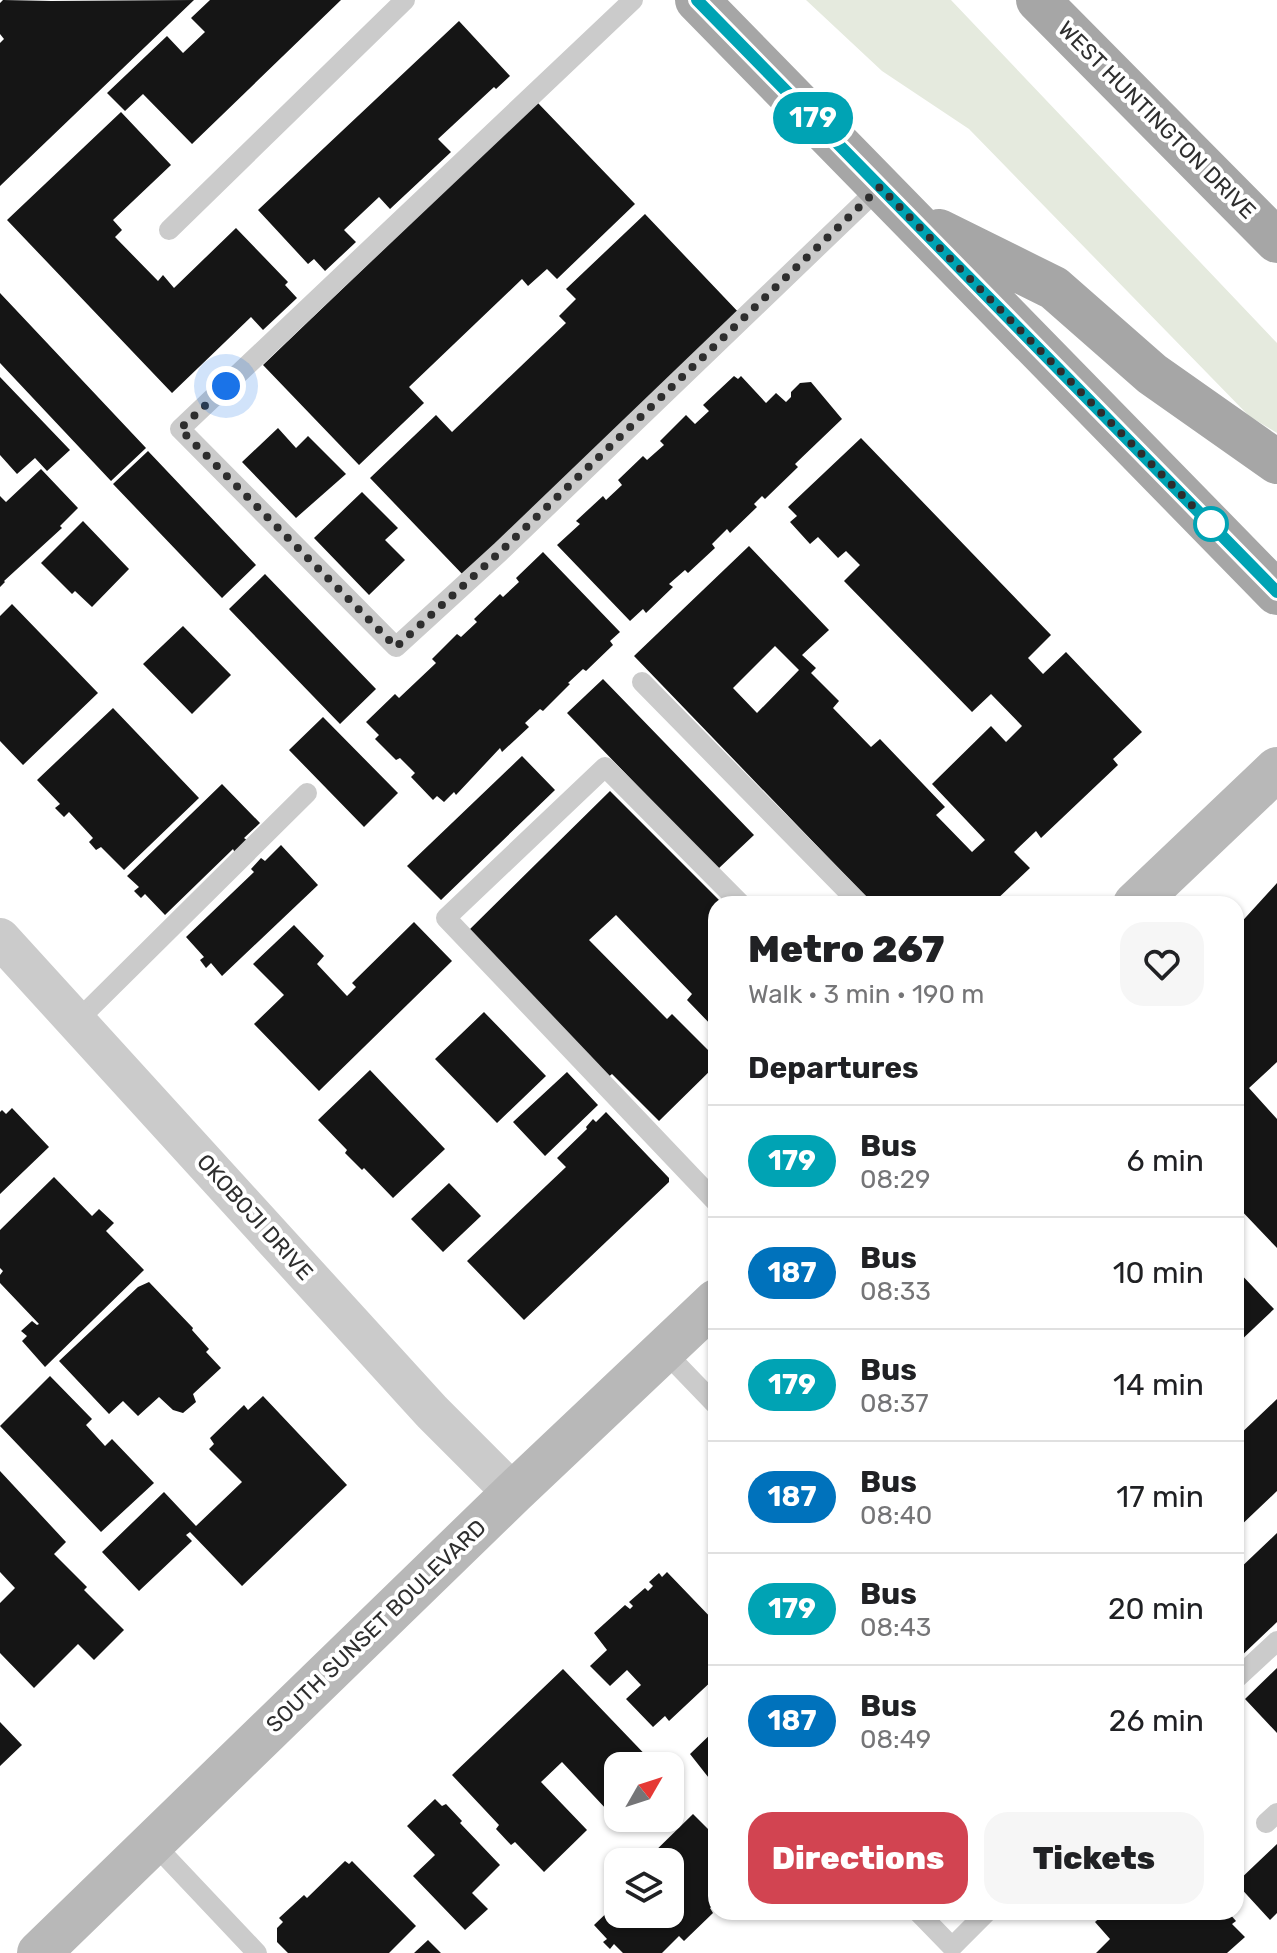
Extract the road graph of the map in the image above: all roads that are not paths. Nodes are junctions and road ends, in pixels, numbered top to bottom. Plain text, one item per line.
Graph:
1 (405, 0) edge
2 (633, 0) edge
3 (697, 0) edge
4 (1038, 0) edge
5 (894, 202) junction
6 (169, 230) dead end
7 (1277, 241) edge
8 (1277, 462) edge
9 (1277, 593) edge
10 (642, 682) dead end
11 (1277, 769) edge
12 (307, 793) dead end
13 (733, 896) edge
14 (852, 896) edge
15 (1143, 896) edge
16 (0, 938) edge
17 (77, 1021) junction
18 (708, 1194) edge
19 (708, 1309) edge
20 (664, 1351) junction
21 (708, 1397) edge
22 (513, 1493) junction
23 (1277, 1641) edge
24 (1244, 1672) edge
25 (153, 1843) junction
26 (926, 1920) edge
27 (979, 1920) edge
28 (39, 1953) edge
29 (257, 1953) edge

1 - 6 lane
2 - 5 lane
3 - 5 main road
4 - 7 main road, WEST HUNTINGTON DRIVE
5 - 8 main road
5 - 9 main road
10 - 14 lane
11 - 15 main road
12 - 17 lane
13 - 18 lane
16 - 17 street, OKOBOJI DRIVE
17 - 22 street, OKOBOJI DRIVE
19 - 20 main road, SOUTH SUNSET BOULEVARD
20 - 21 lane
20 - 22 main road, SOUTH SUNSET BOULEVARD
22 - 25 main road, SOUTH SUNSET BOULEVARD
23 - 24 lane
25 - 28 main road, SOUTH SUNSET BOULEVARD
25 - 29 lane
26 - 27 lane

